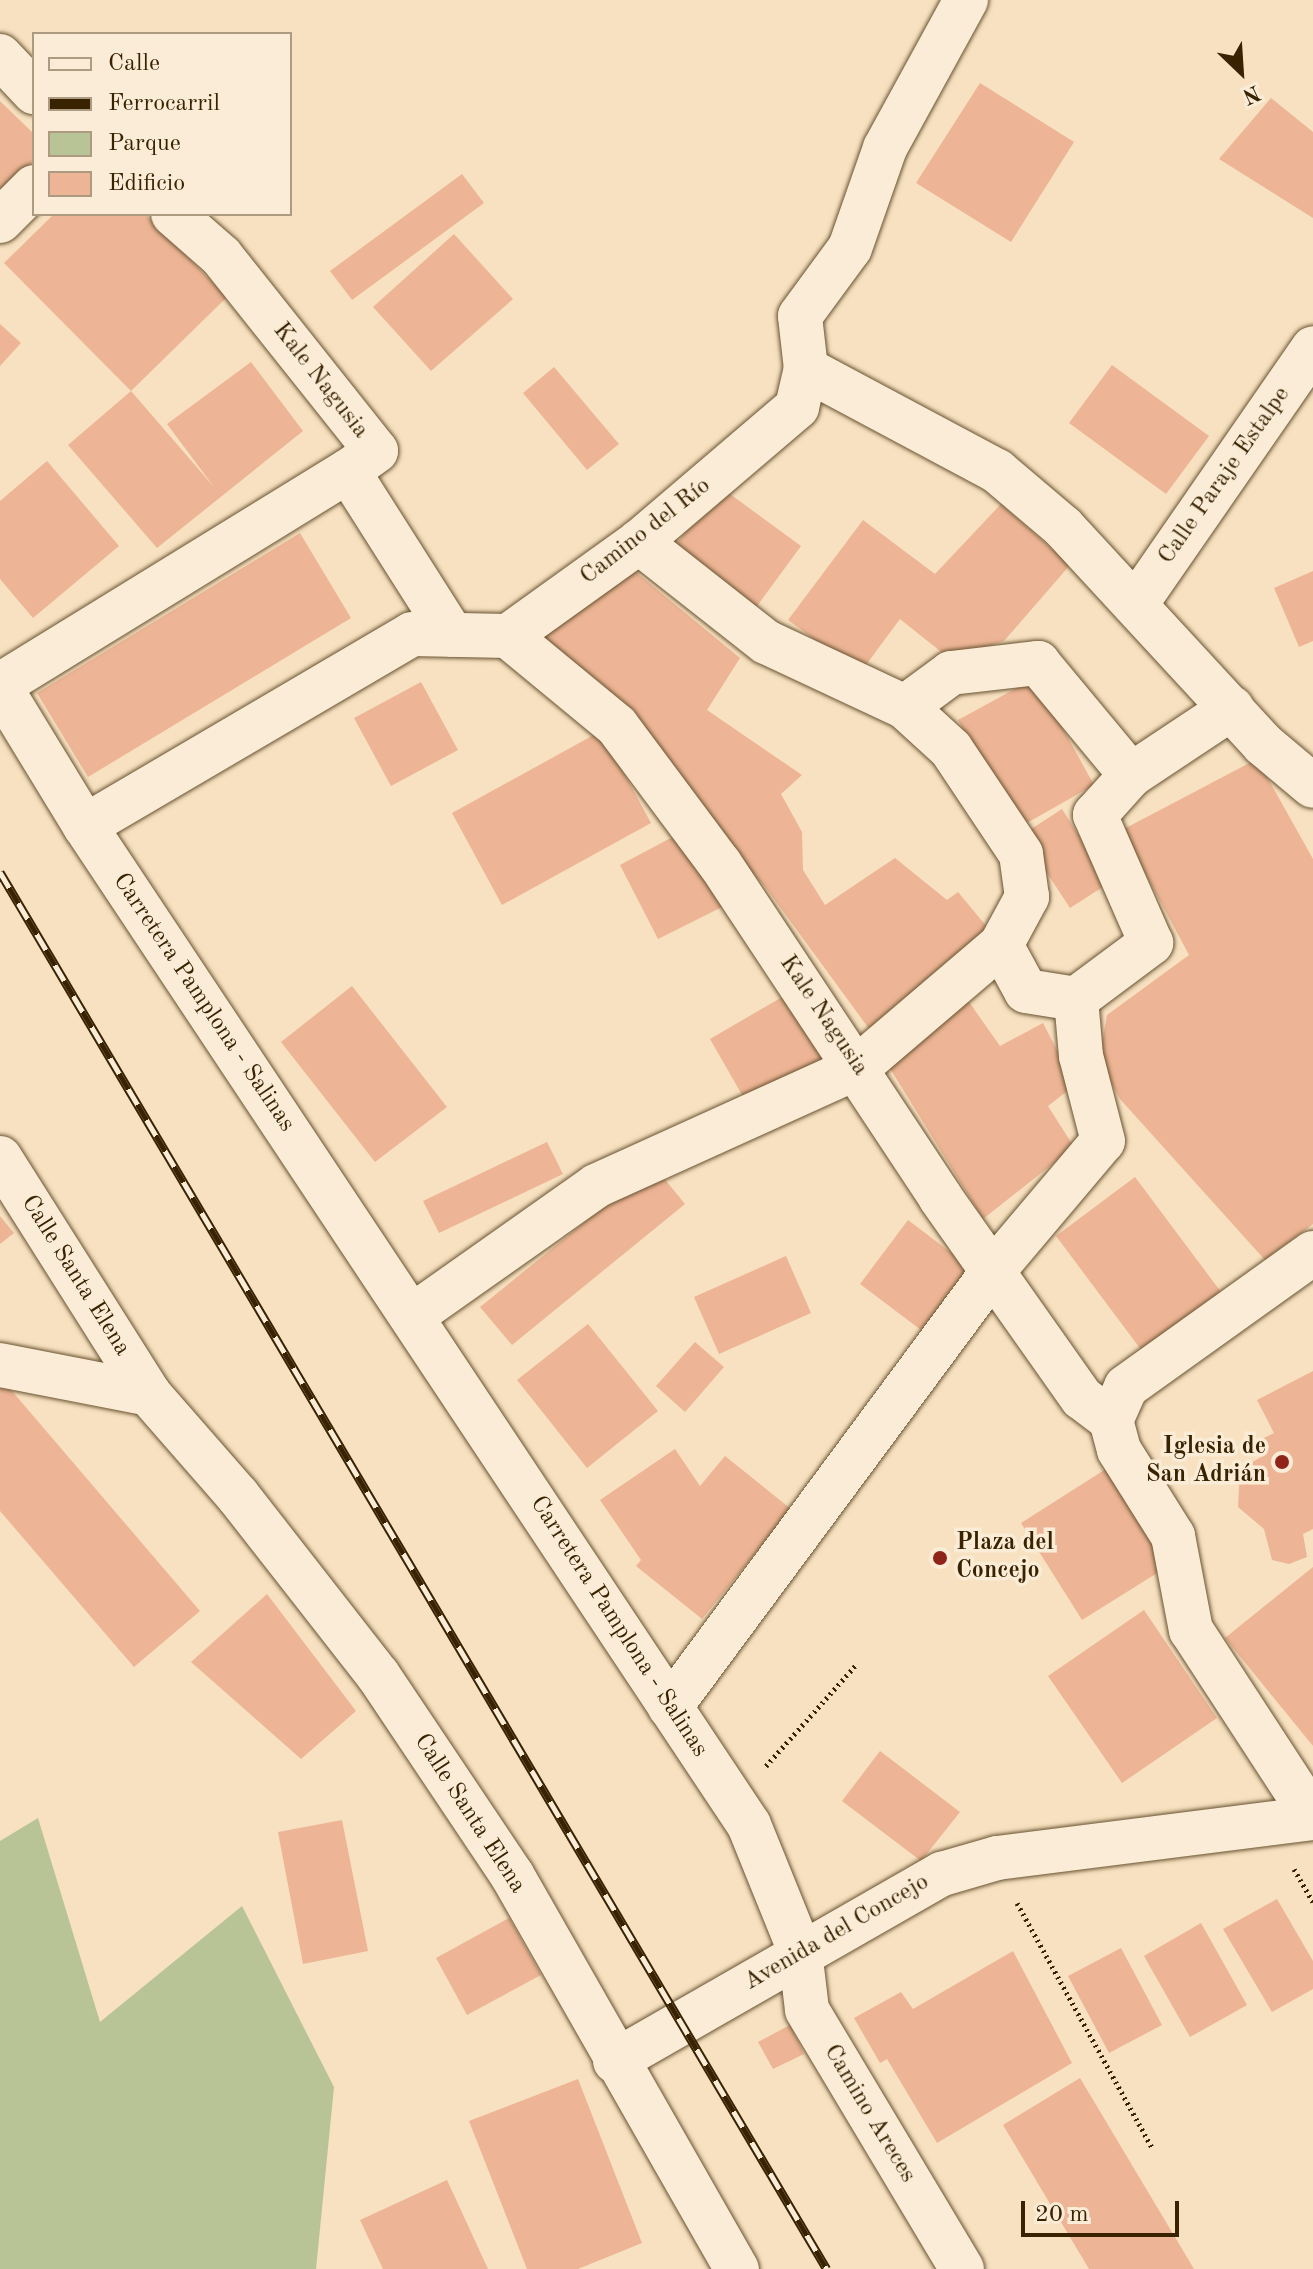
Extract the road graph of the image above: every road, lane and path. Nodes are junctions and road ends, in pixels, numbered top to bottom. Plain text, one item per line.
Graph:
1 (966, 0) edge
2 (0, 56) edge
3 (32, 90) edge
4 (32, 189) edge
5 (175, 216) edge
6 (0, 221) edge
7 (1313, 348) edge
8 (806, 369) junction
9 (348, 471) junction
10 (639, 542) junction
11 (1136, 604) junction
12 (452, 635) junction
13 (508, 636) junction
14 (0, 686) edge
15 (905, 707) junction
16 (1232, 708) junction
17 (1131, 775) junction
18 (1313, 786) edge
19 (85, 826) junction
20 (1001, 945) junction
21 (1076, 999) junction
22 (858, 1067) junction
23 (0, 1158) edge
24 (1313, 1253) edge
25 (993, 1271) junction
26 (412, 1316) junction
27 (0, 1365) edge
28 (149, 1394) junction
29 (1111, 1420) junction
30 (856, 1665) dead end
31 (670, 1707) junction
32 (734, 1803) junction
33 (1313, 1818) edge
34 (997, 1858) junction
35 (800, 1951) junction
36 (615, 2061) junction
37 (1153, 2149) dead end
38 (737, 2269) edge
39 (962, 2269) edge

1 - 8 street, Camino del Río
2 - 3 street
4 - 6 street
5 - 9 street, Kale Nagusia
7 - 11 street, Calle Paraje Estalpe
8 - 10 street, Camino del Río
8 - 11 street
9 - 12 street, Kale Nagusia
9 - 14 street, Carretera Pamplona - Salinas
10 - 13 street, Camino del Río
10 - 15 street
11 - 16 street
12 - 13 street
12 - 19 street
13 - 22 street, Kale Nagusia
14 - 19 street, Carretera Pamplona - Salinas
15 - 17 street
15 - 20 street
16 - 17 street
16 - 18 street
17 - 21 street
19 - 26 street, Carretera Pamplona - Salinas
20 - 21 street
20 - 22 street
21 - 25 street
22 - 25 street, Kale Nagusia
22 - 26 street
23 - 28 street, Calle Santa Elena
24 - 29 street
25 - 29 street, Kale Nagusia
25 - 31 street
26 - 31 street, Carretera Pamplona - Salinas
27 - 28 street, Calle Santa Elena
28 - 36 street, Calle Santa Elena
29 - 33 street
30 - 32 path
31 - 32 street, Carretera Pamplona - Salinas
32 - 35 street, Carretera Pamplona - Salinas
33 - 34 street, Avenida del Concejo
34 - 35 street, Avenida del Concejo
34 - 37 path
35 - 36 street, Avenida del Concejo
35 - 39 street, Camino Areces
36 - 38 street, Calle Santa Elena

